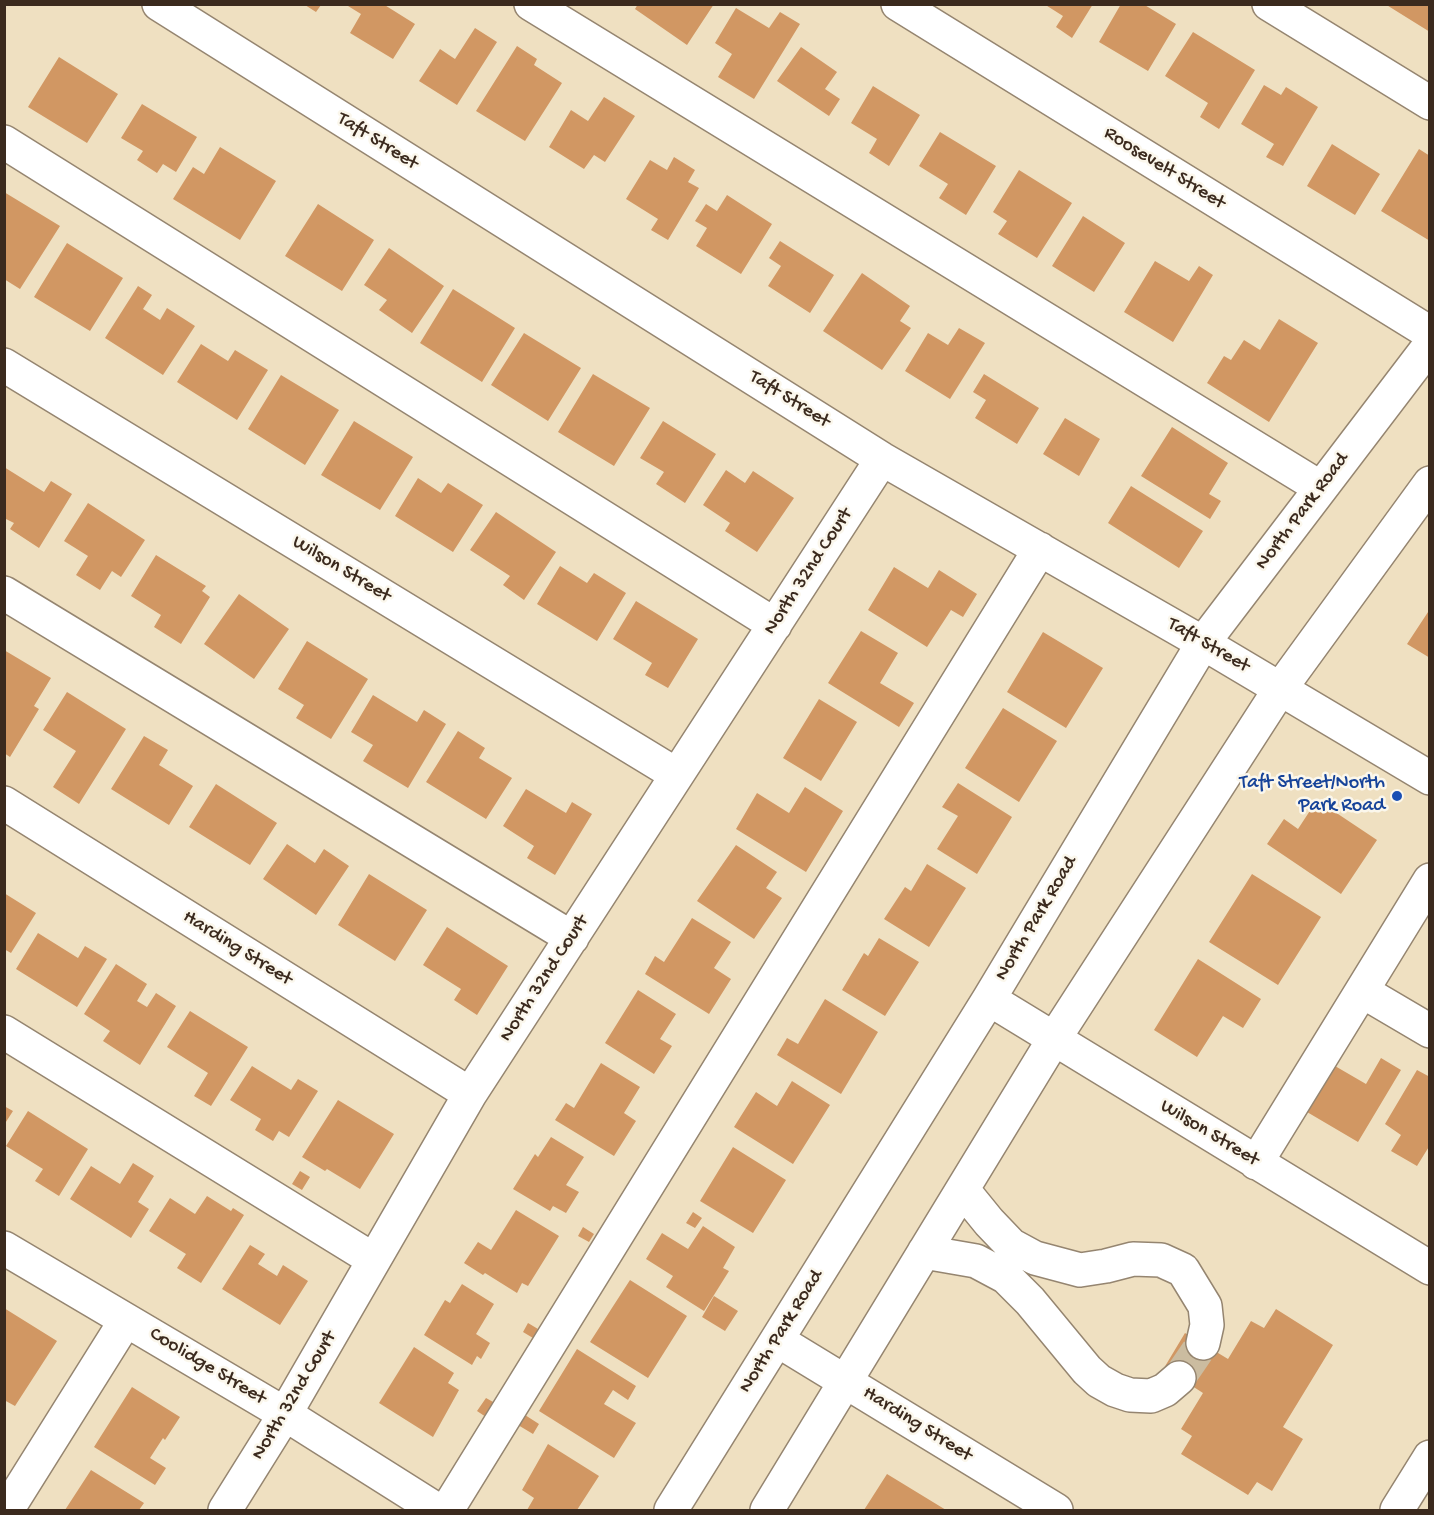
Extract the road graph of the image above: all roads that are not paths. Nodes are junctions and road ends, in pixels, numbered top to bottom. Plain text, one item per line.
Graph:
1 (159, 4) edge
2 (531, 4) edge
3 (898, 4) edge
4 (1269, 4) edge
5 (1430, 103) edge
6 (4, 142) edge
7 (1430, 333) edge
8 (1430, 345) edge
9 (4, 366) edge
10 (882, 459) junction
11 (1430, 483) edge
12 (1322, 488) junction
13 (1040, 549) junction
14 (4, 593) edge
15 (775, 625) junction
16 (1203, 643) junction
17 (1280, 689) junction
18 (677, 776) junction
19 (1430, 778) edge
20 (4, 803) edge
21 (1430, 880) edge
22 (572, 938) junction
23 (1362, 991) junction
24 (989, 999) junction
25 (1430, 1031) edge
26 (4, 1032) edge
27 (1054, 1039) junction
28 (470, 1094) junction
29 (1256, 1163) junction
30 (963, 1190) junction
31 (4, 1248) edge
32 (924, 1252) junction
33 (374, 1260) junction
34 (1430, 1268) edge
35 (126, 1320) junction
36 (777, 1340) junction
37 (1203, 1343) tunnel mouth
38 (1179, 1378) tunnel mouth
39 (846, 1381) junction
40 (285, 1414) junction
41 (1430, 1457) edge
42 (1049, 1509) edge
43 (7, 1510) edge
44 (225, 1510) edge
45 (437, 1510) edge
46 (447, 1510) edge
47 (671, 1510) edge
48 (766, 1510) edge
49 (1397, 1510) edge

1 - 10 street, Taft Street
2 - 12 street
3 - 7 street, Roosevelt Street
4 - 5 street
6 - 15 street
8 - 12 street, North Park Road
9 - 18 street, Wilson Street
10 - 13 street, Taft Street
10 - 15 street, North 32nd Court
11 - 17 street
12 - 16 street, North Park Road
13 - 16 street, Taft Street
13 - 46 street
14 - 22 street
15 - 18 street, North 32nd Court
16 - 17 street, Taft Street
16 - 24 street, North Park Road
17 - 19 street, Taft Street
17 - 27 street
18 - 22 street, North 32nd Court
20 - 28 street, Harding Street
21 - 23 street
22 - 28 street, North 32nd Court
23 - 25 street
23 - 29 street
24 - 27 street, Wilson Street
24 - 36 street, North Park Road
26 - 33 street
27 - 29 street, Wilson Street
27 - 30 street
28 - 33 street, North 32nd Court
29 - 34 street, Wilson Street
30 - 32 street
30 - 37 street
31 - 35 street, Coolidge Street
32 - 38 street
32 - 39 street
33 - 40 street, North 32nd Court
35 - 40 street, Coolidge Street
35 - 43 street
36 - 39 street, Harding Street
36 - 47 street, North Park Road
39 - 42 street, Harding Street
39 - 48 street
40 - 44 street, North 32nd Court
40 - 45 street, Coolidge Street
41 - 49 street

